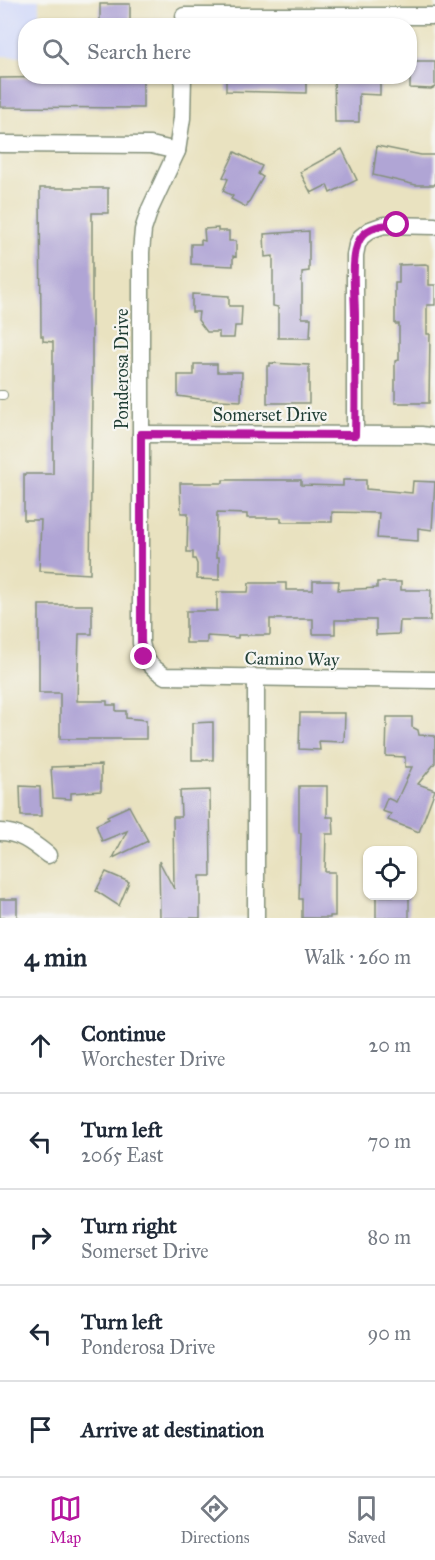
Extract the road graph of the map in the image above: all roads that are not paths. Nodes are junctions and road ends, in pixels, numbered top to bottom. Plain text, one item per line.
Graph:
1 (403, 8) edge
2 (184, 14) edge
3 (435, 16) edge
4 (183, 84) edge
5 (0, 144) edge
6 (177, 151) junction
7 (435, 226) edge
8 (141, 434) junction
9 (355, 435) junction
10 (435, 437) edge
11 (151, 667) joint
12 (256, 678) junction
13 (435, 680) edge
14 (0, 832) edge
15 (48, 855) dead end
16 (256, 918) edge

1 - 2 street
1 - 3 street
4 - 6 street, Ponderosa Drive
5 - 6 street
6 - 8 street, Ponderosa Drive
7 - 9 street
8 - 9 street, Somerset Drive
8 - 11 street, Ponderosa Drive
9 - 10 street, Somerset Drive
11 - 12 street, Camino Way
12 - 13 street, Camino Way
12 - 16 street
14 - 15 street

